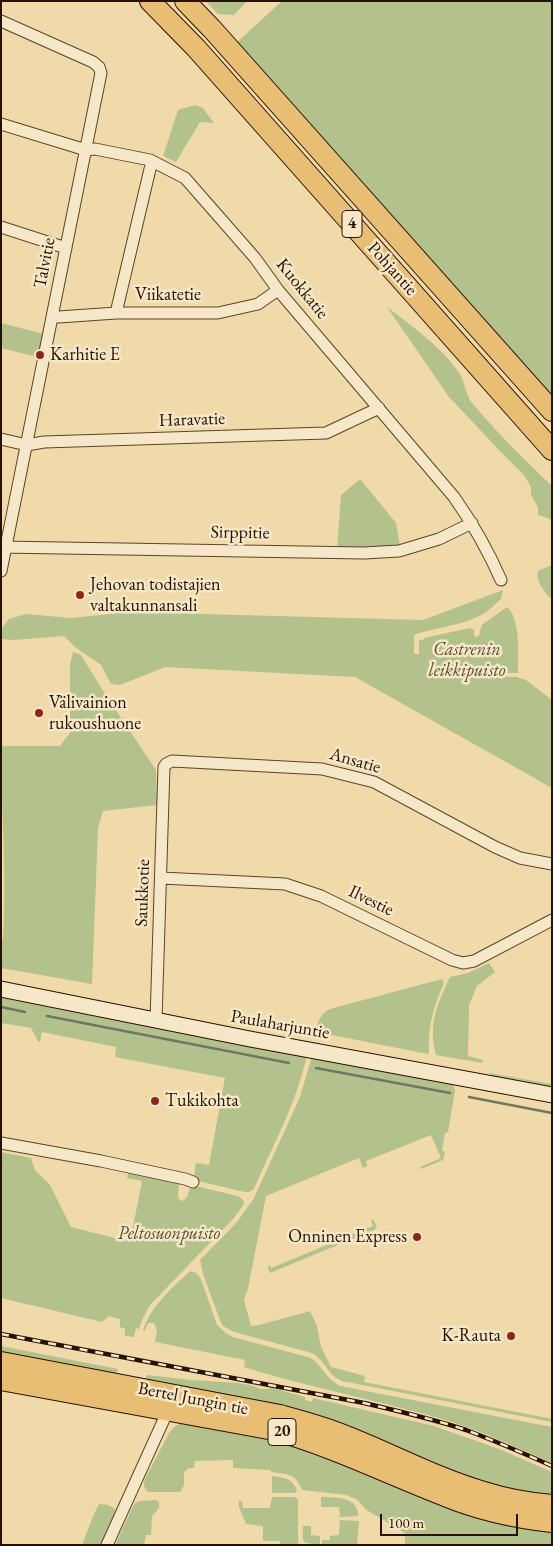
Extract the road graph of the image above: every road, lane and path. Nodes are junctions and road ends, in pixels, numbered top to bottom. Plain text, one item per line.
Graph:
1 (150, 1) edge
2 (185, 1) edge
3 (1, 21) edge
4 (1, 124) edge
5 (86, 150) junction
6 (153, 162) junction
7 (1, 227) edge
8 (66, 248) junction
9 (278, 290) junction
10 (116, 313) junction
11 (52, 316) junction
12 (379, 408) junction
13 (552, 411) edge
14 (1, 439) edge
15 (27, 445) junction
16 (552, 450) edge
17 (472, 523) junction
18 (4, 547) edge
19 (1, 572) edge
20 (501, 580) dead end
21 (164, 767) joint
22 (552, 864) edge
23 (161, 878) junction
24 (552, 920) edge
25 (1, 989) edge
26 (156, 1020) junction
27 (552, 1095) edge
28 (1, 1142) edge
29 (193, 1182) dead end
30 (1, 1362) edge
31 (1, 1380) edge
32 (171, 1403) junction
33 (552, 1506) edge
34 (552, 1522) edge
35 (108, 1545) edge

1 - 16 highway, Pohjantie / 4
2 - 13 highway, Pohjantie / 4
3 - 5 street, Talvitie
4 - 5 street, Kuokkatie
5 - 6 street, Kuokkatie
5 - 8 street, Talvitie
6 - 9 street, Kuokkatie
6 - 10 street
7 - 8 street
8 - 11 street, Talvitie
9 - 10 street, Viikatetie
9 - 12 street, Kuokkatie
10 - 11 street, Viikatetie
11 - 15 street, Talvitie
12 - 15 street, Haravatie
12 - 17 street, Kuokkatie
14 - 15 street, Haravatie
15 - 18 street, Talvitie
17 - 18 street, Sirppitie
17 - 20 street, Kuokkatie
18 - 19 street, Talvitie
21 - 22 street, Ansatie
21 - 23 street, Saukkotie
23 - 24 street, Ilvestie
23 - 26 street, Saukkotie
25 - 26 street, Paulaharjuntie
26 - 27 street, Paulaharjuntie
28 - 29 street
30 - 32 highway, Bertel Jungin tie / 20
31 - 32 highway, Bertel Jungin tie / 20
32 - 33 highway, Bertel Jungin tie / 20
32 - 34 highway, Bertel Jungin tie / 20
32 - 35 street

